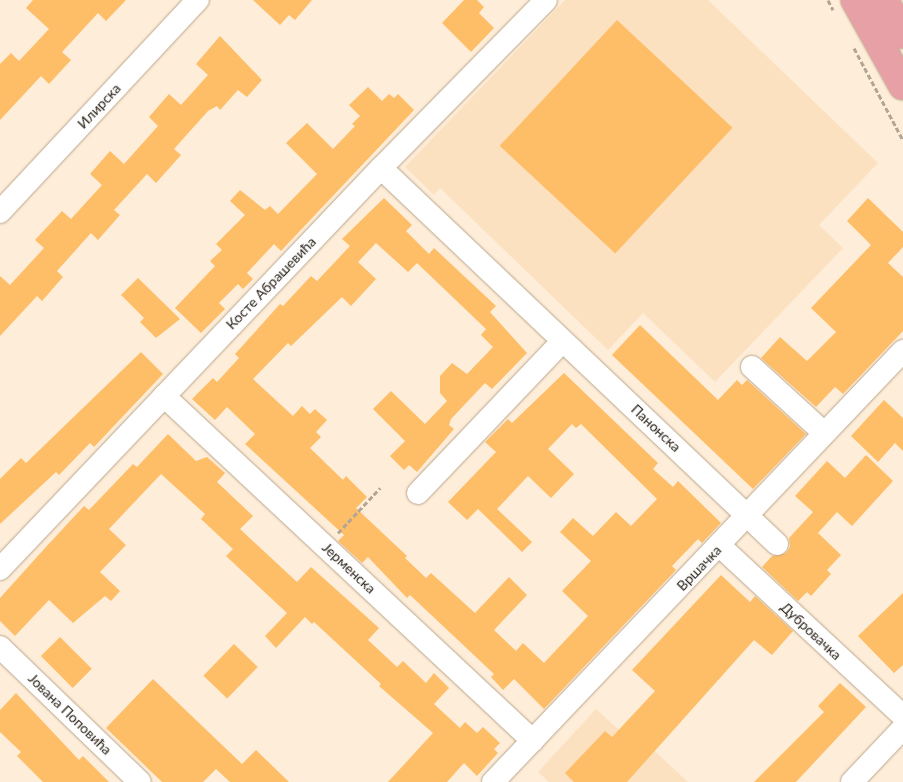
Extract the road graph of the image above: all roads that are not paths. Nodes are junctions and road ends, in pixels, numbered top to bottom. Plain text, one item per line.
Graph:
1 (198, 0) edge
2 (546, 0) edge
3 (884, 0) edge
4 (846, 9) edge
5 (903, 34) edge
6 (903, 86) edge
7 (381, 168) junction
8 (0, 212) edge
9 (563, 341) junction
10 (903, 351) edge
11 (752, 367) dead end
12 (164, 396) junction
13 (824, 433) junction
14 (418, 493) dead end
15 (748, 515) junction
16 (777, 544) dead end
17 (720, 546) junction
18 (0, 569) edge
19 (0, 647) edge
20 (903, 716) edge
21 (903, 728) edge
22 (533, 741) junction
23 (140, 782) edge
24 (493, 782) edge
25 (852, 782) edge

1 - 8 street, Илирска
2 - 7 street, Косте Абрашевића
3 - 5 main road
4 - 6 main road
7 - 9 street, Панонска
7 - 12 street, Косте Абрашевића
9 - 14 street
9 - 15 street, Панонска
10 - 13 street, Вршачка
11 - 13 street
12 - 18 street, Косте Абрашевића
12 - 22 street, Јерменска
13 - 15 street, Вршачка
15 - 16 street, Панонска
15 - 17 street, Вршачка
17 - 20 street, Дубровачка
17 - 22 street, Вршачка
19 - 23 street, Јована Поповића
21 - 25 street
22 - 24 street, Вршачка

